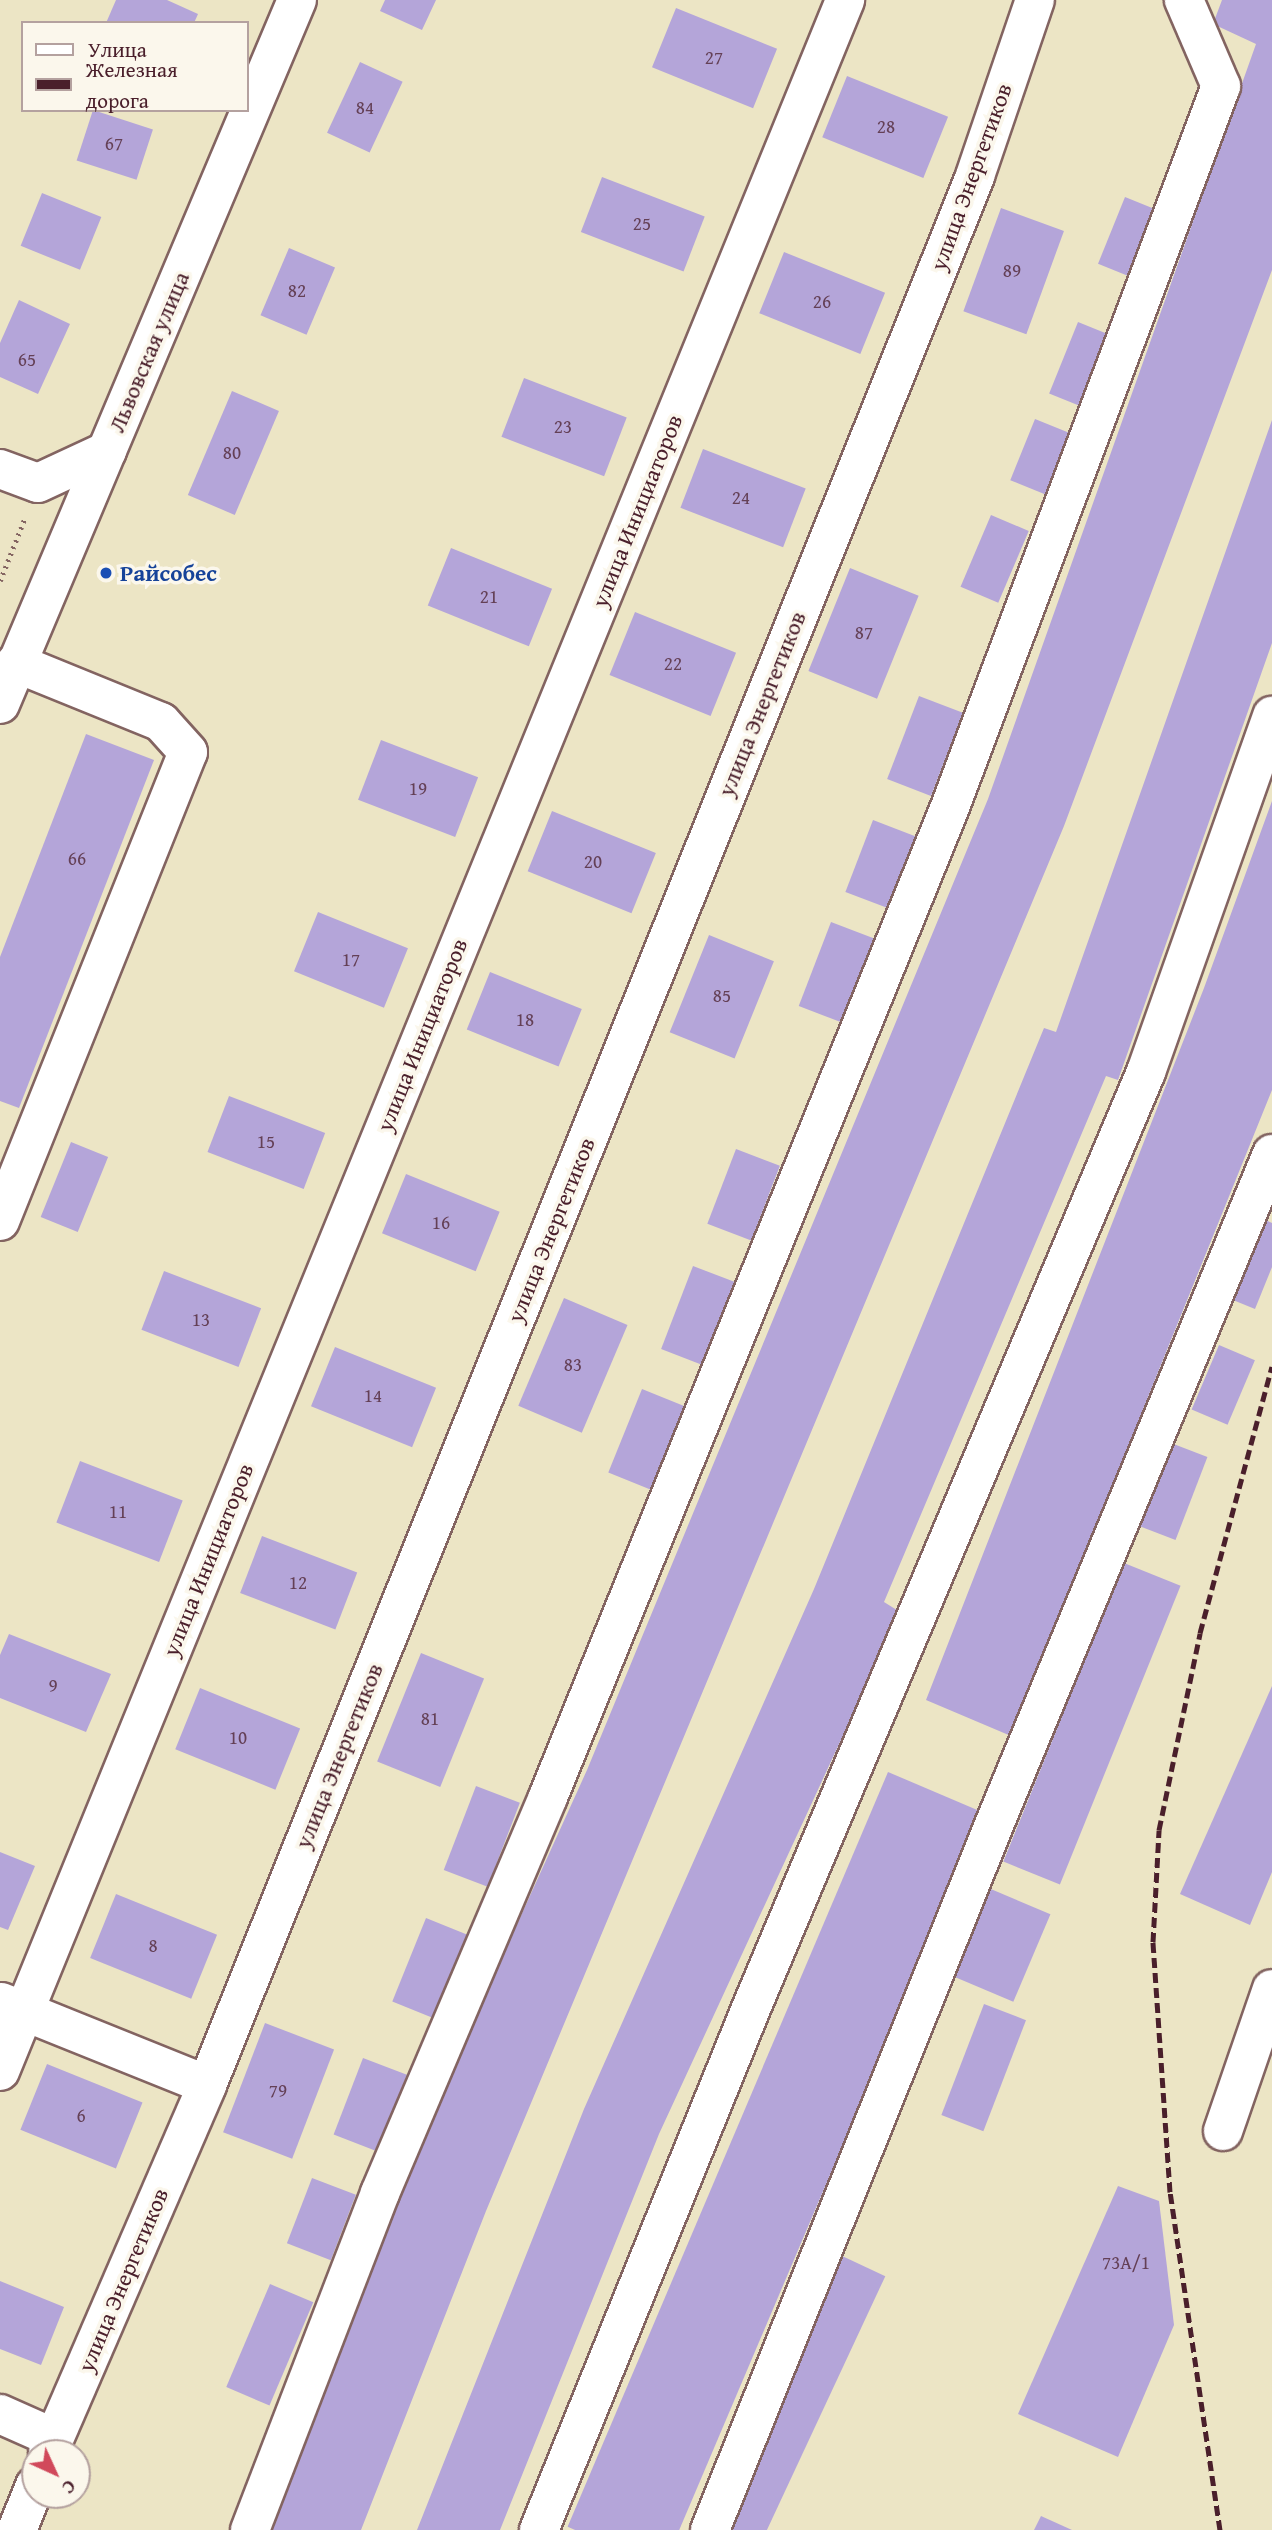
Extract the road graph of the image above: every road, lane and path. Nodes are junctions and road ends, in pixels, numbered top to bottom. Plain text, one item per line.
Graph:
1 (297, 0) edge
2 (845, 0) edge
3 (1035, 0) edge
4 (1184, 0) edge
5 (107, 451) junction
6 (0, 469) edge
7 (38, 483) junction
8 (0, 581) edge
9 (16, 663) junction
10 (0, 704) edge
11 (1272, 716) edge
12 (13, 1146) edge
13 (1272, 1154) edge
14 (0, 1221) edge
15 (1272, 1989) edge
16 (12, 2006) edge
17 (0, 2071) edge
18 (207, 2085) junction
19 (1223, 2131) dead end
20 (0, 2414) edge
21 (40, 2439) edge
22 (54, 2439) edge
23 (26, 2509) edge
24 (17, 2530) edge
25 (250, 2530) edge
26 (539, 2530) edge
27 (710, 2530) edge

1 - 5 street, Львовская улица
2 - 16 street, улица Инициаторов
3 - 18 street, улица Энергетиков
4 - 25 street
5 - 7 street
5 - 9 street, Львовская улица
6 - 7 street
7 - 8 path
9 - 10 street, Львовская улица
9 - 12 street
11 - 26 street
12 - 14 street
13 - 27 street
15 - 19 street
16 - 17 street, улица Инициаторов
16 - 18 street
18 - 22 street, улица Энергетиков
20 - 21 street
23 - 24 street

